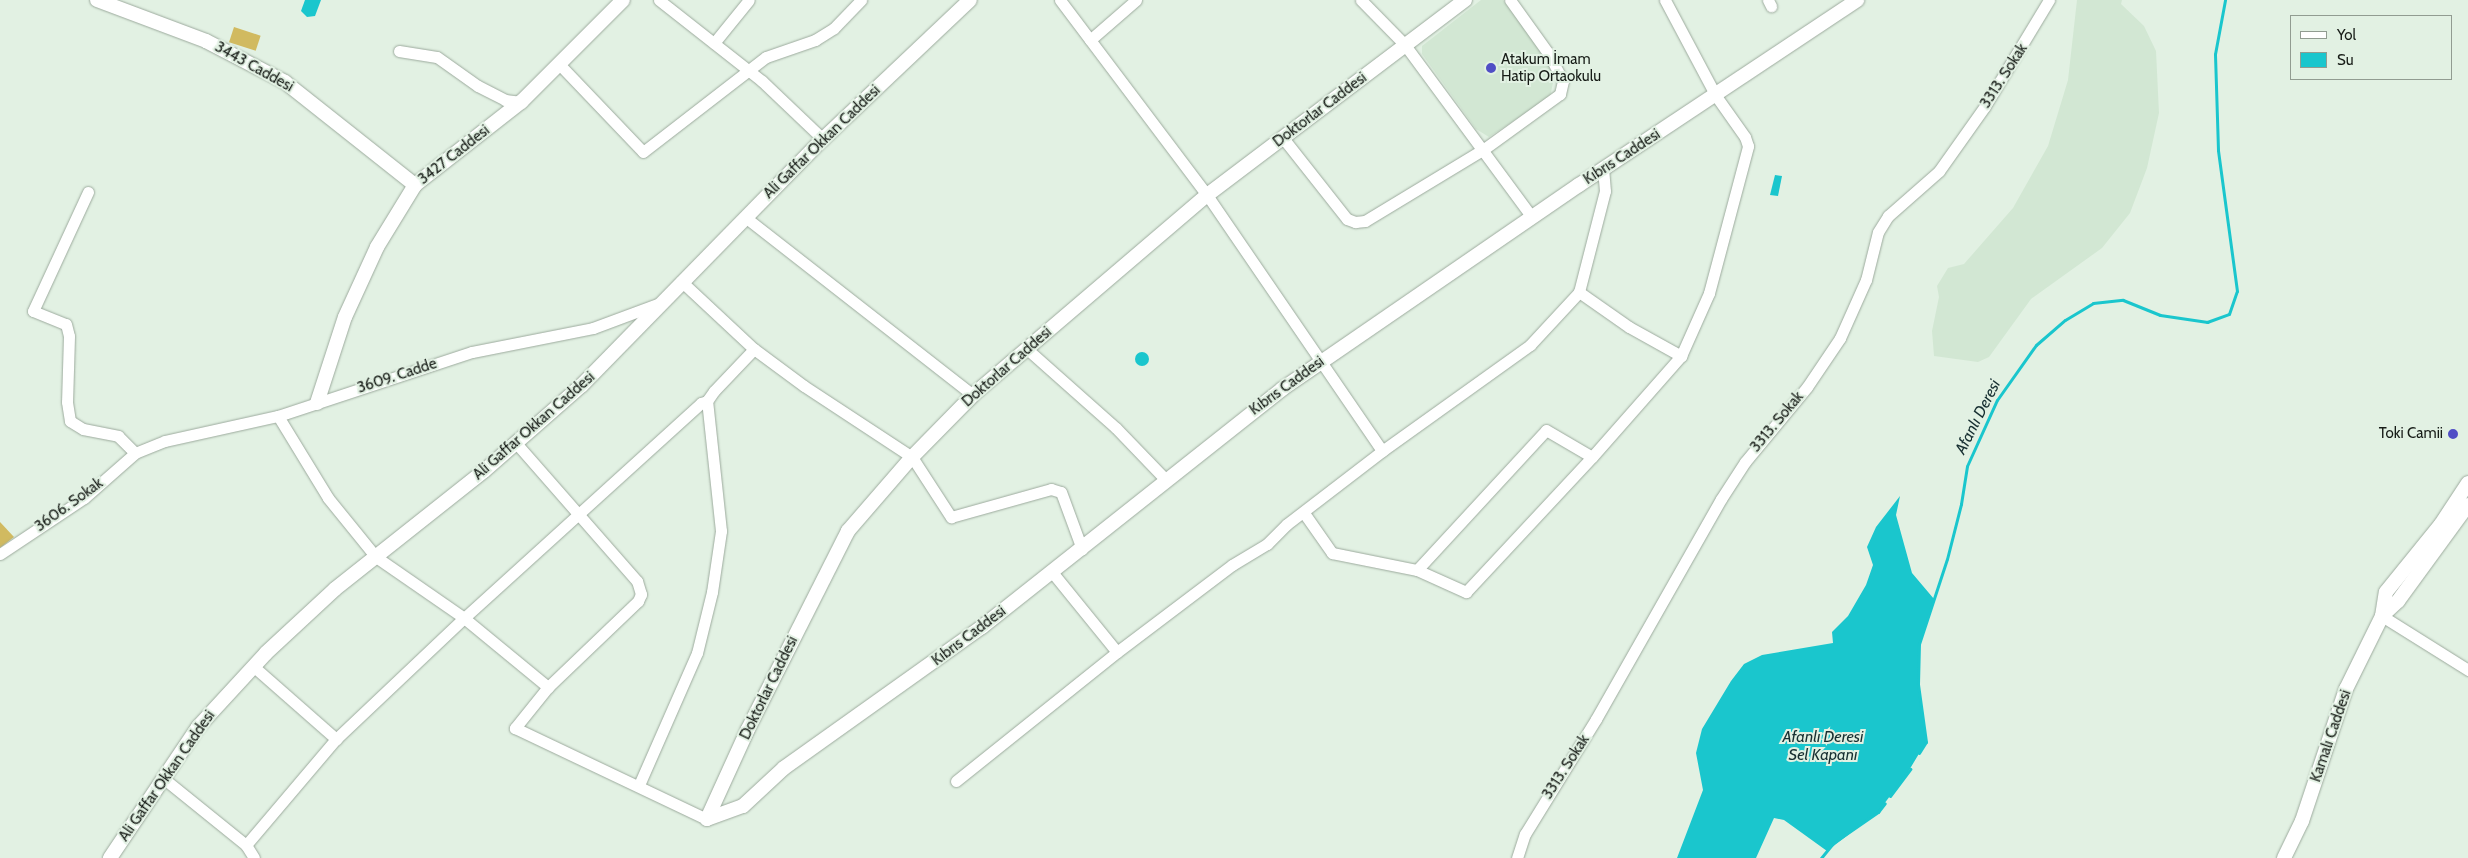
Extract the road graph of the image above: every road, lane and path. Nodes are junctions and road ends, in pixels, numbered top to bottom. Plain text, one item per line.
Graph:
1 (98, 0) edge
2 (623, 0) edge
3 (659, 0) edge
4 (749, 0) edge
5 (861, 0) edge
6 (970, 0) edge
7 (1060, 0) edge
8 (1136, 0) edge
9 (1361, 0) edge
10 (1465, 0) edge
11 (1510, 0) edge
12 (1665, 0) edge
13 (1857, 0) edge
14 (2049, 0) edge
15 (1090, 40) junction
16 (714, 43) junction
17 (1405, 45) junction
18 (399, 51) dead end
19 (560, 64) junction
20 (748, 70) junction
21 (1716, 96) junction
22 (521, 102) junction
23 (1283, 138) junction
24 (823, 139) junction
25 (1484, 149) junction
26 (1603, 169) junction
27 (415, 185) junction
28 (88, 192) dead end
29 (1207, 196) junction
30 (745, 217) junction
31 (1532, 217) junction
32 (681, 281) junction
33 (1578, 292) junction
34 (660, 303) junction
35 (754, 349) junction
36 (1027, 349) junction
37 (1680, 356) junction
38 (1323, 361) junction
39 (973, 395) junction
40 (708, 401) junction
41 (317, 403) junction
42 (278, 416) junction
43 (516, 443) junction
44 (1382, 451) junction
45 (135, 453) junction
46 (912, 457) junction
47 (1592, 457) junction
48 (1166, 480) junction
49 (2468, 483) edge
50 (2468, 505) edge
51 (1304, 513) junction
52 (578, 515) junction
53 (1082, 549) junction
54 (0, 554) edge
55 (376, 557) junction
56 (1418, 570) junction
57 (1052, 572) junction
58 (2382, 616) junction
59 (464, 618) junction
60 (1117, 652) junction
61 (254, 666) junction
62 (2468, 670) edge
63 (548, 687) junction
64 (336, 739) junction
65 (163, 778) junction
66 (956, 781) dead end
67 (640, 785) junction
68 (707, 819) junction
69 (246, 845) junction
70 (110, 858) edge
71 (254, 858) edge
72 (1517, 858) edge
73 (2284, 858) edge

1 - 27 street, 3443 Caddesi
2 - 19 street, 3427 Caddesi
3 - 16 street
4 - 16 street
5 - 20 street
6 - 24 street, Ali Gaffar Okkan Caddesi
7 - 15 street
8 - 15 street
9 - 17 street
10 - 17 street, Doktorlar Caddesi
11 - 25 street
12 - 21 street
13 - 21 street, Kıbrıs Caddesi
14 - 72 street, 3313. Sokak
15 - 29 street
16 - 20 street
17 - 23 street, Doktorlar Caddesi
17 - 25 street
18 - 22 street
19 - 20 street
19 - 22 street, 3427 Caddesi
20 - 24 street
21 - 26 street, Kıbrıs Caddesi
21 - 37 street
22 - 27 street, 3427 Caddesi
23 - 25 street
23 - 29 street, Doktorlar Caddesi
24 - 30 street, Ali Gaffar Okkan Caddesi
25 - 31 street
26 - 31 street, Kıbrıs Caddesi
26 - 33 street
27 - 41 street, 3427 Caddesi
28 - 45 street
29 - 36 street, Doktorlar Caddesi
29 - 38 street
30 - 32 street, Ali Gaffar Okkan Caddesi
30 - 39 street
31 - 38 street, Kıbrıs Caddesi
32 - 34 street, Ali Gaffar Okkan Caddesi
32 - 35 street
33 - 37 street
33 - 44 street
34 - 41 street, 3609. Cadde
34 - 43 street, Ali Gaffar Okkan Caddesi
35 - 40 street
35 - 46 street
36 - 39 street, Doktorlar Caddesi
36 - 48 street
37 - 47 street
38 - 44 street
38 - 48 street, Kıbrıs Caddesi
39 - 46 street, Doktorlar Caddesi
40 - 52 street
40 - 67 street
41 - 42 street, 3609. Cadde
42 - 45 street, 3609. Cadde
42 - 55 street
43 - 52 street
43 - 55 street, Ali Gaffar Okkan Caddesi
44 - 51 street
45 - 54 street, 3606. Sokak
46 - 53 street
46 - 68 street, Doktorlar Caddesi
47 - 56 street
47 - 56 street
48 - 53 street, Kıbrıs Caddesi
49 - 58 street
50 - 58 street
51 - 56 street
51 - 60 street
52 - 59 street
52 - 63 street
53 - 57 street, Kıbrıs Caddesi
55 - 59 street
55 - 61 street, Ali Gaffar Okkan Caddesi
57 - 60 street
57 - 68 street, Kıbrıs Caddesi
58 - 62 street
58 - 73 street, Kamalı Caddesi
59 - 63 street
59 - 64 street
60 - 66 street
61 - 64 street
61 - 65 street, Ali Gaffar Okkan Caddesi
63 - 67 street
64 - 69 street
65 - 69 street
65 - 70 street, Ali Gaffar Okkan Caddesi
67 - 68 street
69 - 71 street

